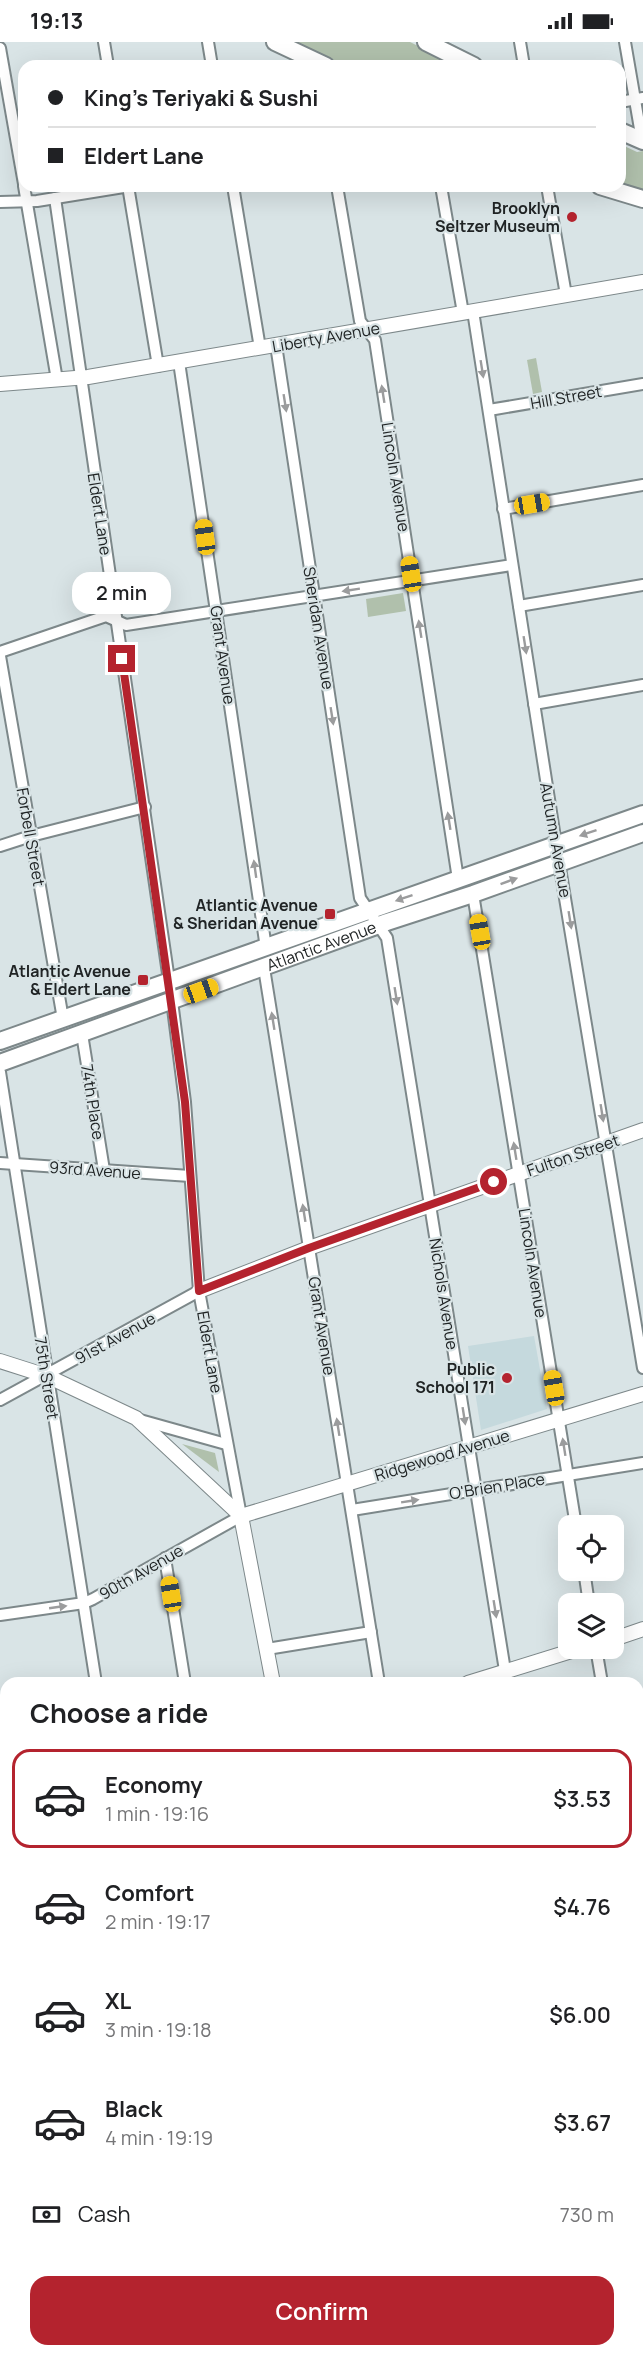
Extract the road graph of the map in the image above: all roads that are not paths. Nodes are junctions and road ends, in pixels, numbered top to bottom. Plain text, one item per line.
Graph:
1 (104, 42) edge
2 (208, 42) edge
3 (275, 42) edge
4 (426, 42) edge
5 (520, 42) edge
6 (625, 42) edge
7 (0, 48) edge
8 (107, 60) edge
9 (211, 60) edge
10 (312, 60) edge
11 (462, 60) edge
12 (523, 60) edge
13 (639, 99) edge
14 (626, 134) edge
15 (641, 140) edge
16 (18, 151) edge
17 (25, 192) edge
18 (92, 192) edge
19 (130, 192) edge
20 (233, 192) edge
21 (338, 192) edge
22 (442, 192) edge
23 (548, 192) edge
24 (620, 192) edge
25 (55, 198) junction
26 (643, 199) edge
27 (27, 201) junction
28 (0, 202) edge
29 (643, 282) edge
30 (566, 295) junction
31 (468, 312) junction
32 (367, 329) junction
33 (276, 345) junction
34 (260, 348) junction
35 (179, 362) junction
36 (158, 366) junction
37 (80, 378) junction
38 (57, 380) junction
39 (643, 384) edge
40 (3, 385) edge
41 (489, 410) junction
42 (643, 485) edge
43 (503, 508) junction
44 (512, 565) junction
45 (412, 581) junction
46 (643, 585) edge
47 (314, 596) junction
48 (519, 606) junction
49 (216, 611) junction
50 (117, 621) junction
51 (0, 654) edge
52 (643, 685) edge
53 (534, 704) junction
54 (145, 807) junction
55 (643, 814) edge
56 (643, 833) edge
57 (31, 836) junction
58 (556, 844) junction
59 (0, 846) edge
60 (560, 863) junction
61 (458, 879) junction
62 (473, 894) junction
63 (367, 910) junction
64 (378, 925) junction
65 (266, 948) junction
66 (264, 968) junction
67 (169, 981) junction
68 (172, 1001) junction
69 (63, 1018) junction
70 (82, 1034) junction
71 (0, 1041) edge
72 (0, 1063) edge
73 (0, 1072) edge
74 (643, 1130) edge
75 (607, 1143) junction
76 (0, 1163) edge
77 (16, 1164) junction
78 (104, 1170) junction
79 (519, 1174) junction
80 (190, 1176) junction
81 (430, 1205) junction
82 (309, 1248) junction
83 (199, 1291) junction
84 (0, 1361) edge
85 (643, 1368) edge
86 (47, 1376) junction
87 (643, 1394) edge
88 (0, 1400) edge
89 (136, 1418) junction
90 (559, 1419) junction
91 (226, 1444) junction
92 (468, 1447) junction
93 (643, 1463) edge
94 (568, 1475) junction
95 (348, 1484) junction
96 (476, 1490) junction
97 (352, 1510) junction
98 (574, 1515) edge
99 (241, 1516) junction
100 (165, 1558) junction
101 (84, 1603) junction
102 (0, 1615) edge
103 (643, 1629) edge
104 (371, 1632) junction
105 (624, 1636) edge
106 (267, 1649) junction
107 (558, 1657) edge
108 (598, 1659) edge
109 (95, 1677) edge
110 (184, 1677) edge
111 (272, 1677) edge
112 (379, 1677) edge
113 (506, 1677) edge
114 (601, 1677) edge

1 - 8 street
2 - 9 street
3 - 10 main road
4 - 11 main road
5 - 12 street
6 - 13 street
7 - 16 street
13 - 15 street
14 - 15 main road
17 - 27 street
18 - 25 street
19 - 36 street
20 - 34 street
21 - 32 street, Lincoln Avenue
22 - 31 street, Autumn Avenue
23 - 30 street
24 - 26 main road
25 - 27 street
25 - 37 street, Eldert Lane
27 - 28 street
27 - 38 street
29 - 30 street, Liberty Avenue
30 - 31 street, Liberty Avenue
31 - 32 street, Liberty Avenue
31 -> 41 street, Autumn Avenue
32 - 33 street, Liberty Avenue
45 -> 32 street, Lincoln Avenue
33 - 34 street, Liberty Avenue
33 -> 47 street, Sheridan Avenue
34 - 35 street, Liberty Avenue
35 - 36 street, Liberty Avenue
35 - 49 street, Grant Avenue
36 - 37 street, Liberty Avenue
37 - 38 street, Liberty Avenue
37 - 50 street, Eldert Lane
38 - 40 street, Liberty Avenue
39 - 41 street, Hill Street
41 - 43 street, Autumn Avenue
42 - 43 street
43 - 44 street, Autumn Avenue
44 - 45 street
44 - 48 street, Autumn Avenue
45 -> 47 street
61 -> 45 street, Lincoln Avenue
46 - 48 street
47 - 49 street
47 -> 63 street, Sheridan Avenue
48 -> 53 street, Autumn Avenue
49 - 50 street
65 -> 49 street, Grant Avenue
50 - 51 street
50 - 54 street, Eldert Lane
51 - 57 street, Forbell Street
52 - 53 street
53 - 58 street, Autumn Avenue
54 - 57 street
54 - 67 street, Eldert Lane
55 -> 58 main road, Atlantic Avenue
56 - 60 main road, Atlantic Avenue
57 - 59 street
57 - 69 street, Forbell Street
58 - 60 street, Autumn Avenue
58 - 61 main road, Atlantic Avenue
62 -> 60 main road, Atlantic Avenue
60 -> 75 street, Autumn Avenue
61 -> 63 main road, Atlantic Avenue
62 - 64 main road, Atlantic Avenue
79 -> 62 street, Lincoln Avenue
63 - 64 street, Nichols Avenue
63 - 65 main road, Atlantic Avenue
64 - 66 main road, Atlantic Avenue
64 -> 81 street, Nichols Avenue
65 - 67 main road, Atlantic Avenue
66 - 68 main road, Atlantic Avenue
82 -> 66 street, Grant Avenue
67 - 68 street, Eldert Lane
67 - 69 main road, Atlantic Avenue
68 - 70 main road, Atlantic Avenue
68 - 80 street, Eldert Lane
69 - 71 main road, Atlantic Avenue
70 - 72 main road, Atlantic Avenue
70 - 78 street, 74th Place
73 - 77 street, 75th Street
74 - 75 street, Fulton Street
75 - 79 street, Fulton Street
75 - 85 street, Autumn Avenue
76 - 77 street, 93rd Avenue
77 - 78 street, 93rd Avenue
77 - 86 street, 75th Street
78 - 80 street, 93rd Avenue
79 - 81 street, Fulton Street
79 - 90 street, Lincoln Avenue
80 - 83 street, Eldert Lane
81 - 82 street, Fulton Street
81 -> 92 street, Nichols Avenue
82 - 83 street, Fulton Street
95 -> 82 street, Grant Avenue
83 - 86 street, 91st Avenue
83 - 91 street, Eldert Lane
84 - 86 street
86 - 88 street, 91st Avenue
86 - 89 street
86 - 101 street, 75th Street
87 - 90 street, Ridgewood Avenue
89 - 91 street
89 - 99 street
90 - 92 street, Ridgewood Avenue
94 -> 90 street, Lincoln Avenue
91 - 99 street, Eldert Lane
92 - 95 street, Ridgewood Avenue
92 - 96 street, Nichols Avenue
93 - 94 street, O'Brien Place
94 - 96 street, O'Brien Place
94 - 98 street, Lincoln Avenue
95 - 97 street, Grant Avenue
95 - 99 street, Ridgewood Avenue
97 -> 96 street, O'Brien Place
96 -> 113 street, Nichols Avenue
97 - 104 street, Grant Avenue
99 - 100 street, 90th Avenue
99 - 106 street, Eldert Lane
100 - 101 street, 90th Avenue
100 - 110 street
102 -> 101 street, 90th Avenue
101 - 109 street, 75th Street
103 - 105 street
104 - 106 street
104 - 112 street, Grant Avenue
106 - 111 street, Eldert Lane
107 - 113 street
108 - 114 street

